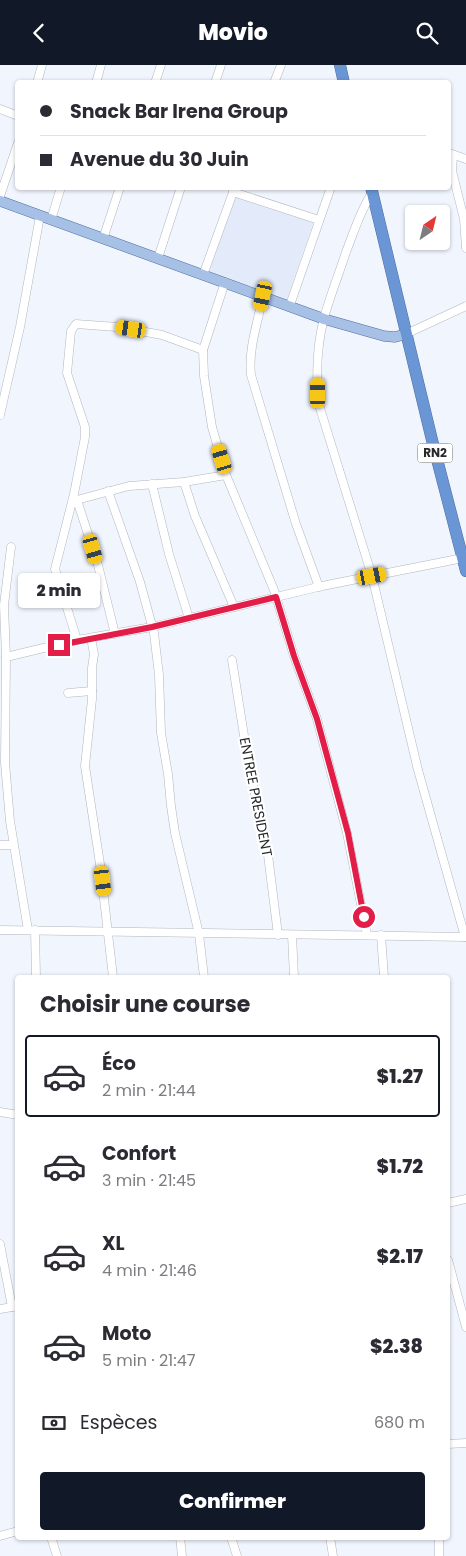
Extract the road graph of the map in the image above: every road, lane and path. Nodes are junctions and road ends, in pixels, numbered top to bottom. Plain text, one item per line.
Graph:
1 (42, 65) edge
2 (100, 65) edge
3 (161, 65) edge
4 (221, 65) edge
5 (281, 65) edge
6 (340, 65) edge
7 (38, 80) edge
8 (97, 80) edge
9 (156, 80) edge
10 (216, 80) edge
11 (275, 80) edge
12 (343, 80) edge
13 (0, 109) edge
14 (15, 115) edge
15 (15, 152) edge
16 (451, 154) edge
17 (466, 159) edge
18 (60, 190) edge
19 (119, 190) edge
20 (180, 190) edge
21 (234, 190) edge
22 (237, 190) edge
23 (330, 190) edge
24 (372, 190) edge
25 (0, 196) edge
26 (0, 201) edge
27 (40, 216) junction
28 (319, 219) junction
29 (51, 220) junction
30 (104, 239) junction
31 (466, 249) edge
32 (158, 258) junction
33 (203, 275) junction
34 (225, 282) junction
35 (263, 296) junction
36 (290, 305) junction
37 (466, 306) edge
38 (324, 319) junction
39 (406, 334) junction
40 (203, 350) junction
41 (0, 415) edge
42 (226, 475) junction
43 (184, 482) junction
44 (152, 484) junction
45 (108, 491) junction
46 (75, 500) junction
47 (10, 547) dead end
48 (463, 558) junction
49 (466, 571) edge
50 (372, 576) junction
51 (319, 587) junction
52 (276, 597) junction
53 (234, 607) junction
54 (189, 618) junction
55 (152, 627) junction
56 (115, 633) junction
57 (91, 638) junction
58 (76, 640) junction
59 (6, 657) junction
60 (232, 660) dead end
61 (92, 691) junction
62 (68, 693) dead end
63 (3, 707) edge
64 (2, 763) edge
65 (0, 845) edge
66 (13, 845) junction
67 (0, 930) edge
68 (31, 930) junction
69 (109, 932) junction
70 (199, 934) junction
71 (278, 935) junction
72 (292, 935) junction
73 (367, 935) junction
74 (381, 935) junction
75 (465, 937) edge
76 (36, 975) edge
77 (114, 975) edge
78 (204, 975) edge
79 (294, 975) edge
80 (384, 975) edge
81 (0, 1112) edge
82 (15, 1114) edge
83 (466, 1199) edge
84 (450, 1203) edge
85 (0, 1244) edge
86 (450, 1267) edge
87 (15, 1306) edge
88 (0, 1309) edge
89 (466, 1327) edge
90 (466, 1443) edge
91 (450, 1444) edge
92 (15, 1532) edge
93 (0, 1536) edge
94 (52, 1540) edge
95 (180, 1540) edge
96 (233, 1540) edge
97 (330, 1540) edge
98 (438, 1540) edge
99 (57, 1556) edge
100 (182, 1556) edge
101 (237, 1556) edge
102 (333, 1556) edge
103 (439, 1556) edge

1 - 7 street
2 - 8 street
3 - 9 street
4 - 10 street
5 - 11 street
6 - 12 highway
13 - 14 street
15 - 25 street
16 - 17 street
16 - 31 street
18 - 29 street
19 - 30 street
20 - 32 street
21 - 33 street
22 - 28 street
23 - 28 street
24 - 38 street
24 - 39 highway, RN2
26 - 27 main road
27 - 29 main road
27 - 41 street
28 - 36 street
29 - 30 main road
30 - 32 main road
32 - 33 main road
33 - 34 main road
34 - 35 main road
34 - 40 street
35 - 36 main road
35 - 51 street
36 - 38 main road
37 - 39 street
38 - 39 main road
38 - 50 street
39 - 48 highway, RN2
40 - 42 street
40 - 46 street
42 - 43 street
42 - 52 street
43 - 44 street
43 - 53 street
44 - 45 street
44 - 54 street
45 - 46 street
45 - 55 street
46 - 56 street
46 - 58 street
47 - 59 street
48 - 49 highway, RN2
48 - 50 street
50 - 51 street
50 - 75 street
51 - 52 street
52 - 53 street
52 - 73 street
53 - 54 street
54 - 55 street
55 - 56 street
55 - 70 street
56 - 57 street
57 - 58 street
57 - 61 street
58 - 59 street
59 - 63 street
60 - 71 street, ENTREE PRESIDENT
61 - 62 street
61 - 69 street
63 - 64 street
64 - 66 street
65 - 66 street
66 - 68 street
67 - 68 street
68 - 69 street
68 - 76 street
69 - 70 street
69 - 77 street
70 - 71 street
70 - 78 street
71 - 72 street
72 - 73 street
72 - 79 street
73 - 74 street
74 - 75 street
74 - 80 street
81 - 82 street
83 - 84 street
85 - 87 street
86 - 89 street
87 - 88 street
90 - 91 street
92 - 93 street
94 - 99 street
95 - 100 street
96 - 101 street
97 - 102 street
98 - 103 street

